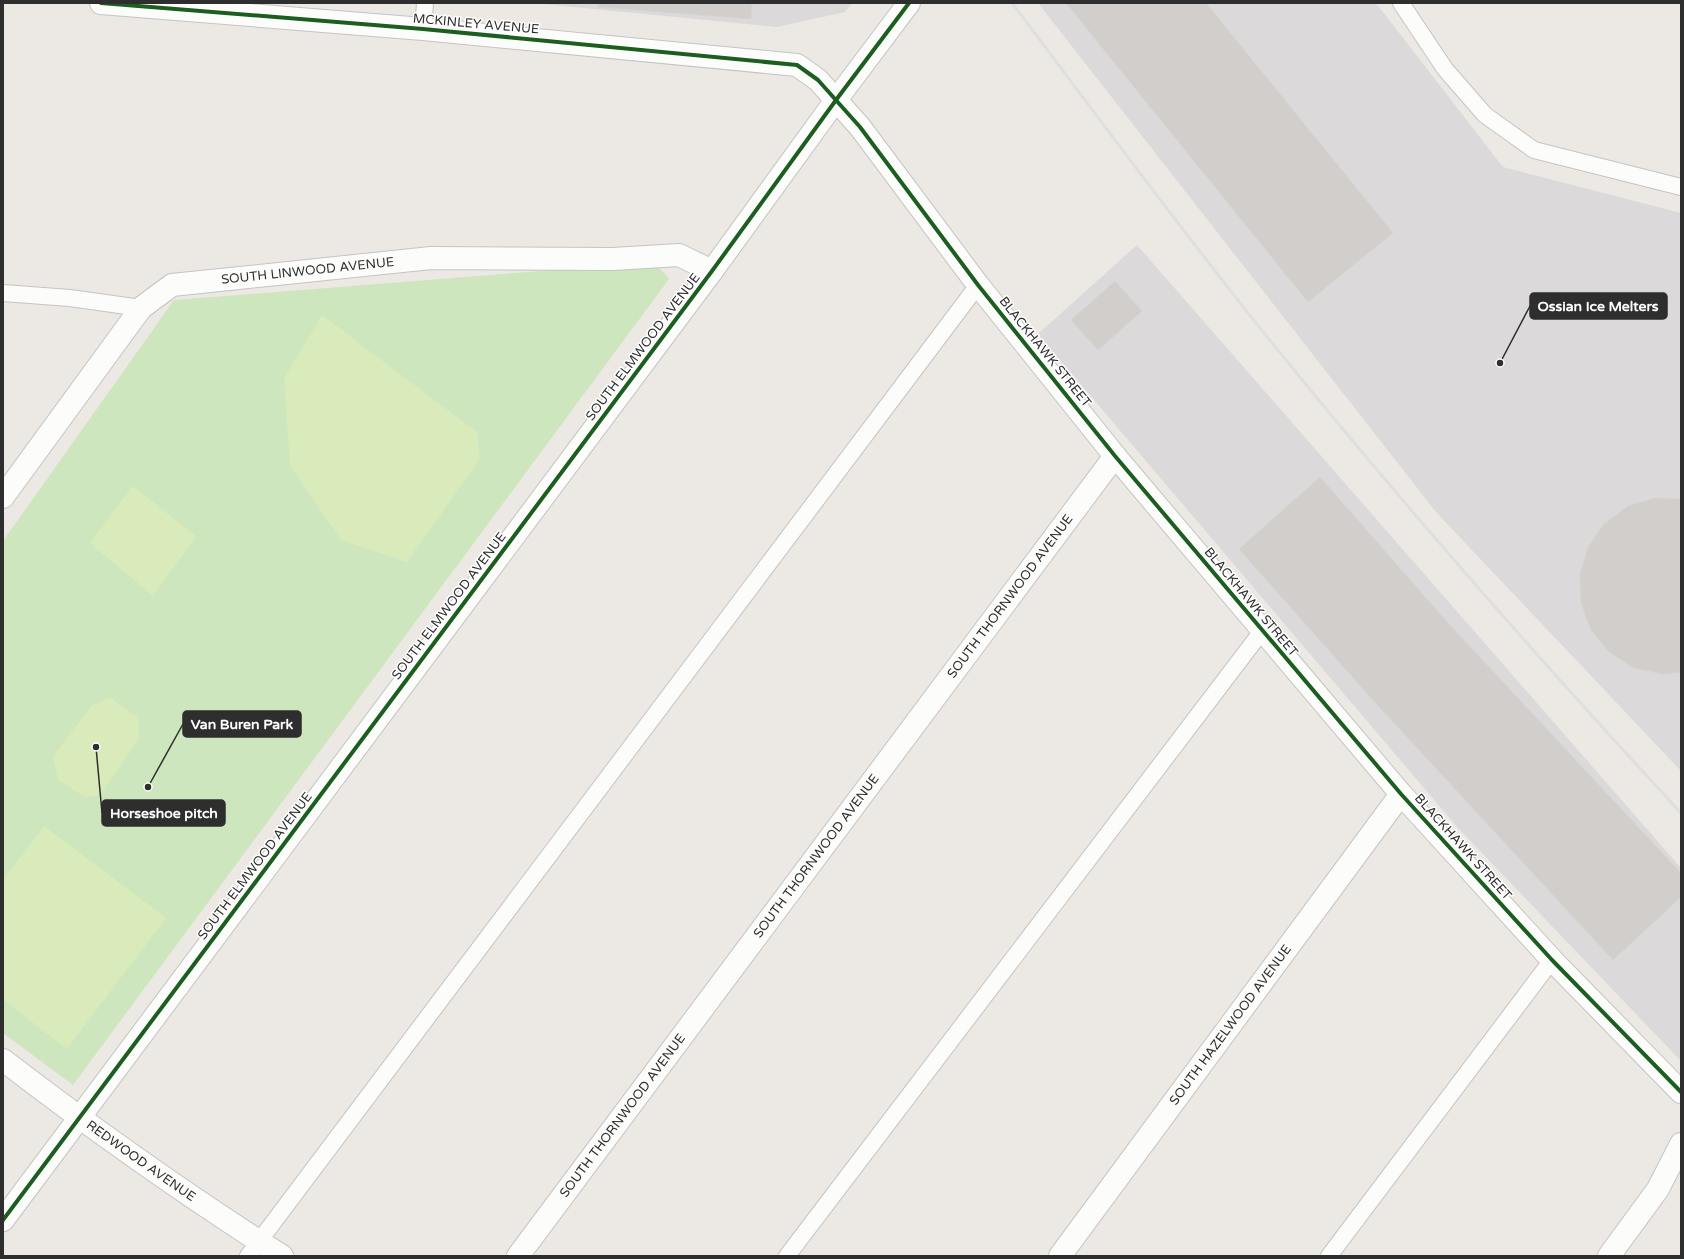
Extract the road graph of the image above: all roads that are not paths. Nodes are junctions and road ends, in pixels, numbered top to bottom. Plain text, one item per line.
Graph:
1 (101, 3) edge
2 (425, 3) edge
3 (909, 3) edge
4 (1401, 3) edge
5 (222, 8) edge
6 (423, 29) junction
7 (836, 100) junction
8 (1681, 187) edge
9 (712, 271) junction
10 (978, 284) junction
11 (3, 293) edge
12 (141, 308) junction
13 (1115, 456) junction
14 (3, 497) edge
15 (1262, 630) junction
16 (1401, 794) junction
17 (1552, 960) junction
18 (3, 1060) edge
19 (1681, 1092) edge
20 (79, 1118) junction
21 (1681, 1144) edge
22 (3, 1220) edge
23 (253, 1249) edge
24 (282, 1256) edge
25 (518, 1256) edge
26 (787, 1256) edge
27 (1060, 1256) edge
28 (1329, 1256) edge
29 (1609, 1256) edge

1 - 5 street, MCKINLEY AVENUE
2 - 6 lane
3 - 7 street, SOUTH ELMWOOD AVENUE
4 - 8 lane
5 - 6 street, MCKINLEY AVENUE
6 - 7 street, MCKINLEY AVENUE
7 - 9 street, SOUTH ELMWOOD AVENUE
7 - 10 street, BLACKHAWK STREET
9 - 12 street, SOUTH LINWOOD AVENUE
9 - 20 street, SOUTH ELMWOOD AVENUE
10 - 13 street, BLACKHAWK STREET
10 - 23 lane
11 - 12 lane
12 - 14 street, SOUTH LINWOOD AVENUE
13 - 15 street, BLACKHAWK STREET
13 - 25 street, SOUTH THORNWOOD AVENUE
15 - 16 street, BLACKHAWK STREET
15 - 26 lane
16 - 17 street, BLACKHAWK STREET
16 - 27 street, SOUTH HAZELWOOD AVENUE
17 - 19 street, BLACKHAWK STREET
17 - 28 lane
18 - 20 street, REDWOOD AVENUE
20 - 22 street, SOUTH ELMWOOD AVENUE
20 - 23 street, REDWOOD AVENUE
21 - 29 street
23 - 24 street, REDWOOD AVENUE

